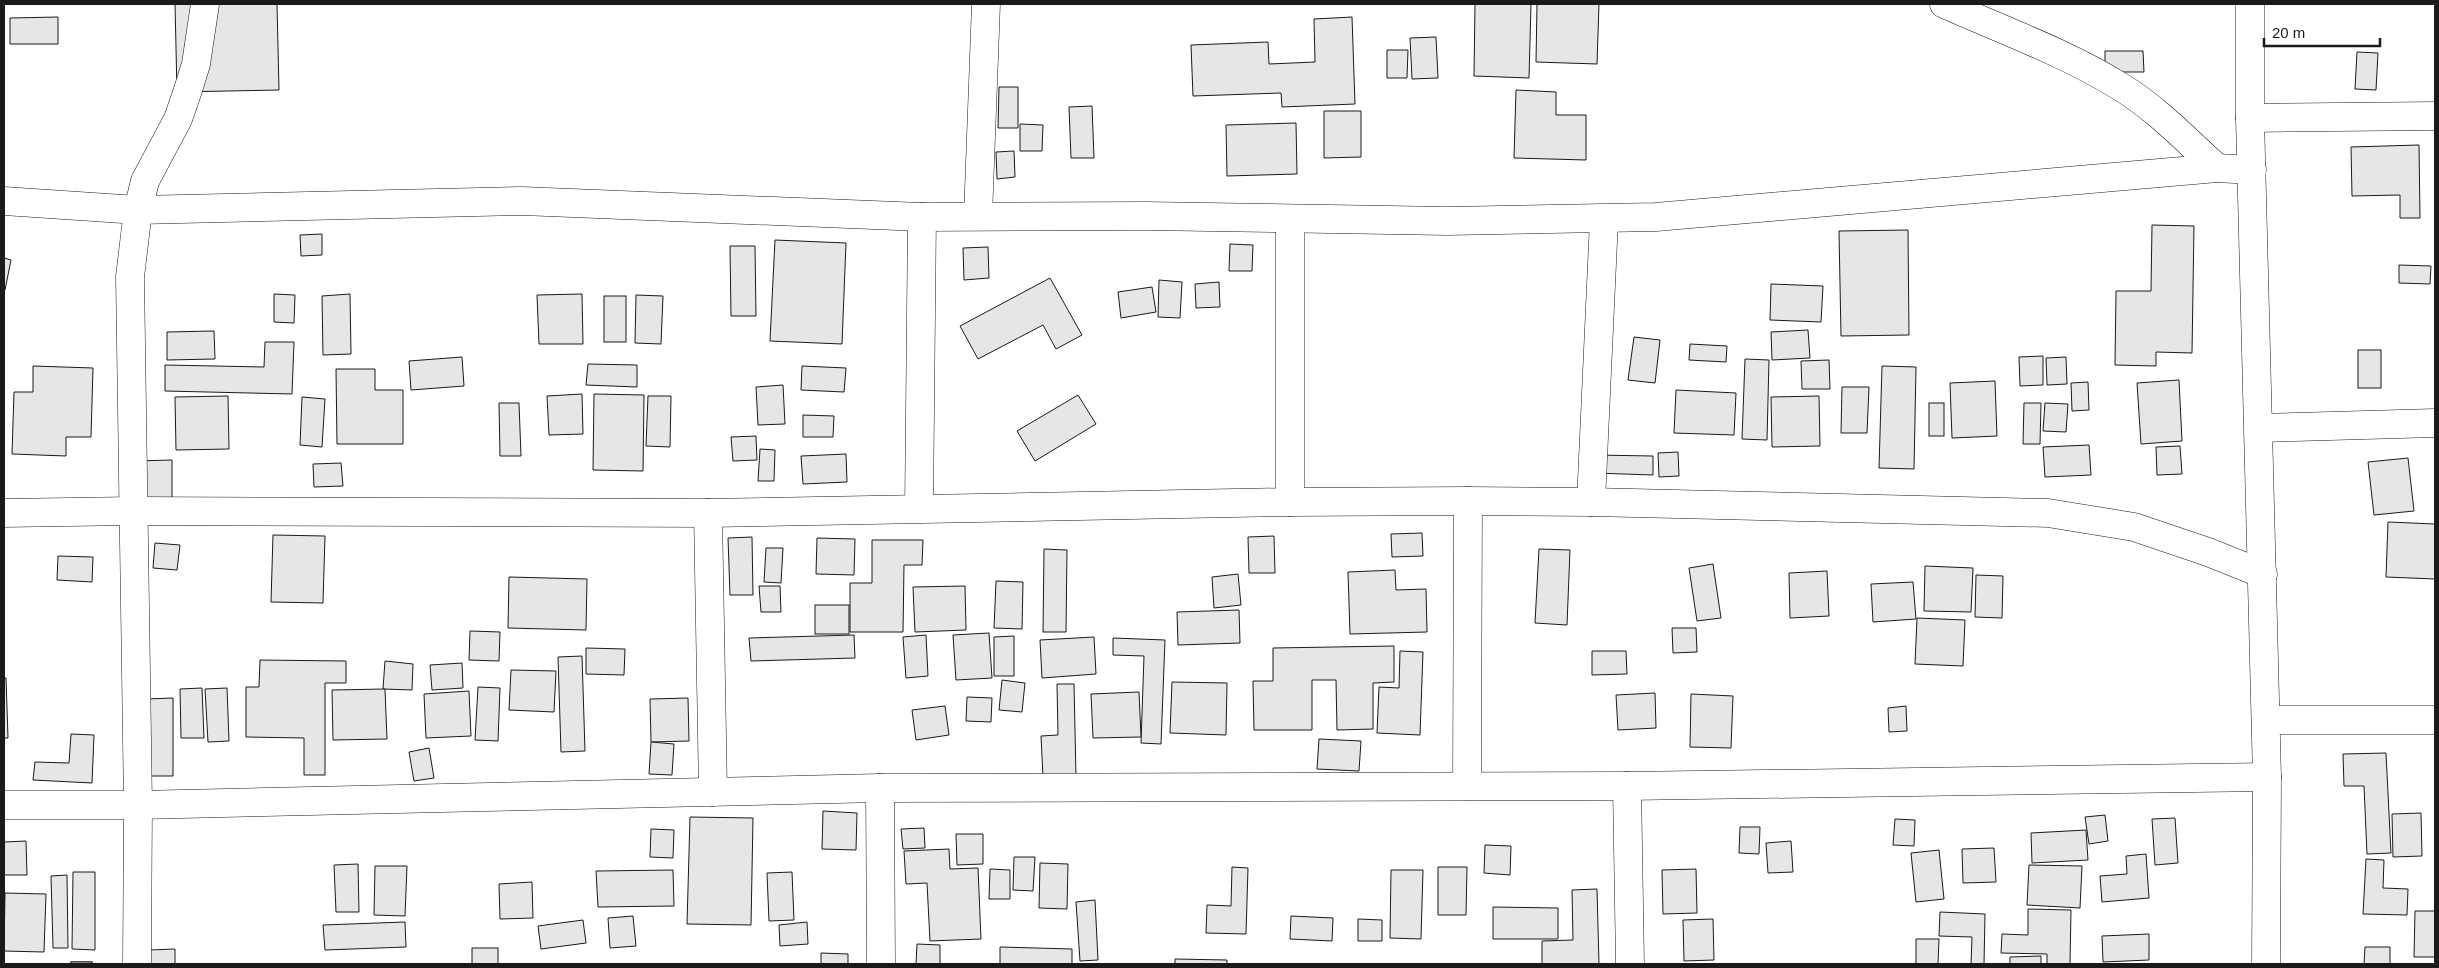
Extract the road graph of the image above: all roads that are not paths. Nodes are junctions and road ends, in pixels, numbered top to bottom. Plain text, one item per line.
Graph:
1 (205, 4) edge
2 (986, 4) edge
3 (1944, 4) edge
4 (2250, 4) edge
5 (2435, 116) edge
6 (2250, 118) junction
7 (2217, 168) junction
8 (2252, 170) junction
9 (4, 201) edge
10 (138, 210) junction
11 (978, 216) junction
12 (922, 217) junction
13 (1290, 220) junction
14 (1604, 220) junction
15 (2435, 423) edge
16 (2259, 428) junction
17 (1468, 501) junction
18 (1290, 502) junction
19 (1591, 502) junction
20 (919, 508) junction
21 (132, 511) junction
22 (4, 513) edge
23 (708, 513) junction
24 (2263, 574) junction
25 (2266, 720) junction
26 (2435, 720) edge
27 (2267, 777) junction
28 (1467, 786) junction
29 (1627, 786) junction
30 (880, 788) junction
31 (713, 792) junction
32 (4, 805) edge
33 (138, 805) junction
34 (137, 964) edge
35 (881, 964) edge
36 (1630, 964) edge
37 (2266, 964) edge

1 - 10 street
2 - 11 street
3 - 7 street
4 - 6 street
5 - 6 street
6 - 8 street
7 - 8 street
7 - 14 street
8 - 16 street
9 - 10 street
10 - 12 street
10 - 21 street
11 - 12 street
11 - 13 street
12 - 20 street
13 - 14 street
13 - 18 street
14 - 19 street
15 - 16 street
16 - 24 street
17 - 18 street
17 - 19 street
17 - 28 street
18 - 20 street
19 - 24 street
20 - 23 street
21 - 22 street
21 - 23 street
21 - 33 street
23 - 31 street
24 - 25 street
25 - 26 street
25 - 27 street
27 - 29 street
27 - 37 street
28 - 29 street
28 - 30 street
29 - 36 street
30 - 31 street
30 - 35 street
31 - 33 street
32 - 33 street
33 - 34 street

